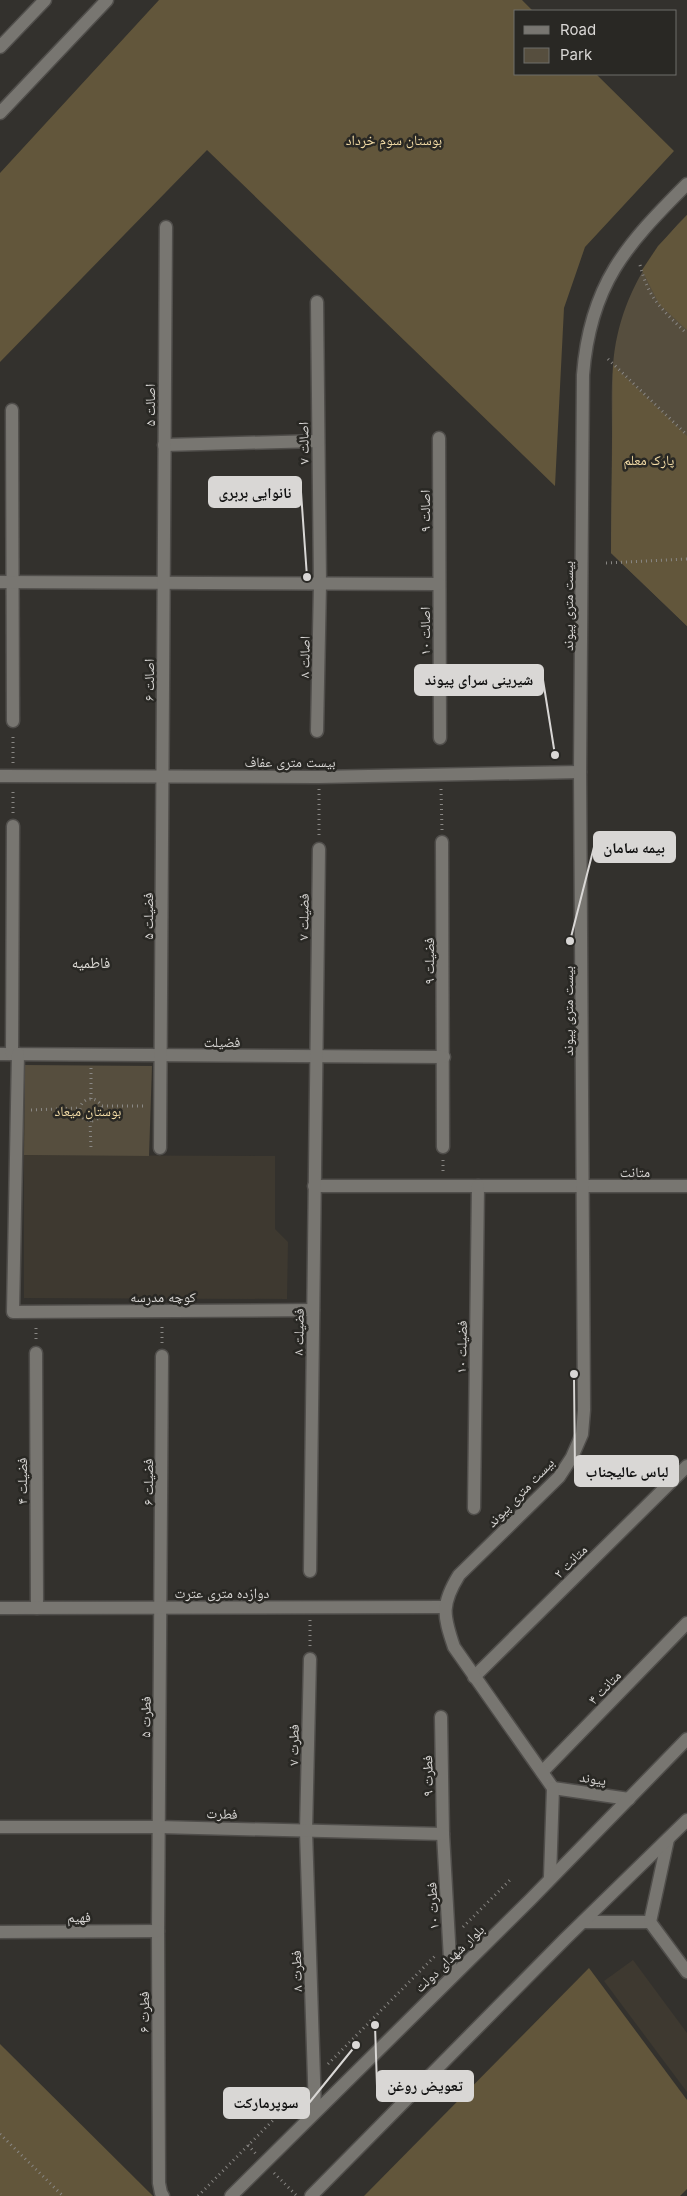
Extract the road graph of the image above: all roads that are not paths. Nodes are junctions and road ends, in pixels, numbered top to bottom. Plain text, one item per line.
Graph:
1 (45, 0) edge
2 (107, 0) edge
3 (0, 47) edge
4 (0, 113) edge
5 (687, 184) edge
6 (166, 227) dead end
7 (316, 302) dead end
8 (12, 410) dead end
9 (439, 438) dead end
10 (318, 440) junction
11 (164, 445) junction
12 (0, 582) edge
13 (13, 582) junction
14 (163, 584) junction
15 (320, 584) junction
16 (439, 584) junction
17 (13, 721) road end
18 (317, 731) dead end
19 (440, 738) dead end
20 (580, 772) junction
21 (6, 776) edge
22 (163, 776) junction
23 (12, 826) road end
24 (442, 842) road end
25 (319, 849) road end
26 (10, 1054) edge
27 (162, 1056) junction
28 (316, 1057) junction
29 (444, 1057) junction
30 (443, 1147) road end
31 (160, 1148) dead end
32 (314, 1186) junction
33 (478, 1186) junction
34 (584, 1186) junction
35 (687, 1186) edge
36 (313, 1310) junction
37 (36, 1354) road end
38 (162, 1356) road end
39 (687, 1466) edge
40 (474, 1508) dead end
41 (310, 1572) dead end
42 (445, 1607) junction
43 (0, 1608) edge
44 (36, 1608) junction
45 (162, 1608) junction
46 (687, 1623) edge
47 (310, 1659) road end
48 (474, 1677) junction
49 (441, 1717) dead end
50 (687, 1739) edge
51 (542, 1772) junction
52 (553, 1788) junction
53 (629, 1798) junction
54 (687, 1820) edge
55 (0, 1827) edge
56 (159, 1827) junction
57 (306, 1830) junction
58 (443, 1834) junction
59 (668, 1839) junction
60 (550, 1877) junction
61 (583, 1922) junction
62 (650, 1922) junction
63 (158, 1931) junction
64 (0, 1932) edge
65 (687, 1972) edge
66 (451, 1977) junction
67 (315, 2110) junction
68 (163, 2196) edge
69 (231, 2196) edge
70 (311, 2196) edge

1 - 3 street
2 - 4 street
5 - 20 street, بیست متری پیوند
6 - 11 street, اصالت ۵
7 - 10 street, اصالت ۷
8 - 13 street
9 - 16 street, اصالت ۹
10 - 11 street
10 - 15 street, اصالت ۷
11 - 14 street, اصالت ۵
12 - 13 street
13 - 14 street
13 - 17 street
14 - 15 street
14 - 22 street, اصالت ۶
15 - 16 street
15 - 18 street, اصالت ۸
16 - 19 street, اصالت ۱۰
20 - 22 street, بیست متری عفاف
20 - 34 street, بیست متری پیوند
21 - 22 street, بیست متری عفاف
22 - 27 street, فضیلت ۵
23 - 26 street
24 - 29 street, فضیلت ۹
25 - 28 street, فضیلت ۷
26 - 27 street, فضیلت
26 - 36 street, کوچه مدرسه
27 - 28 street, فضیلت
27 - 31 street, فضیلت ۵
28 - 29 street, فضیلت
28 - 32 street, فضیلت ۸
29 - 30 street, فضیلت ۹
32 - 33 street
32 - 36 street, فضیلت ۸
33 - 34 street
33 - 40 street, فضیلت ۱۰
34 - 35 street, متانت
34 - 42 street, بیست متری پیوند
36 - 41 street, فضیلت ۸
37 - 44 street, فضیلت ۴
38 - 45 street, فضیلت ۶
39 - 48 street, متانت ۲
42 - 45 street, دوازده متری عترت
42 - 48 street, بیست متری پیوند
43 - 44 street, دوازده متری عترت
44 - 45 street, دوازده متری عترت
45 - 56 street, فطرت ۵
46 - 51 street, متانت ۴
47 - 57 street, فطرت ۷
48 - 51 street, بیست متری پیوند
49 - 58 street, فطرت ۹
50 - 53 street, بلوار شهدای دولت
51 - 52 street, بیست متری پیوند
52 - 53 street, پیوند
52 - 60 street
53 - 60 street, بلوار شهدای دولت
54 - 59 street
55 - 56 street, فطرت
56 - 57 street, فطرت
56 - 63 street, فطرت ۶
57 - 58 street, فطرت
57 - 67 street, فطرت ۸
58 - 66 street, فطرت ۱۰
59 - 61 street
59 - 62 street
60 - 66 street, بلوار شهدای دولت
61 - 62 street
61 - 70 street
62 - 65 street
63 - 64 street, فهیم
63 - 68 street, فطرت ۶
66 - 67 street, بلوار شهدای دولت
67 - 69 street, بلوار شهدای دولت

